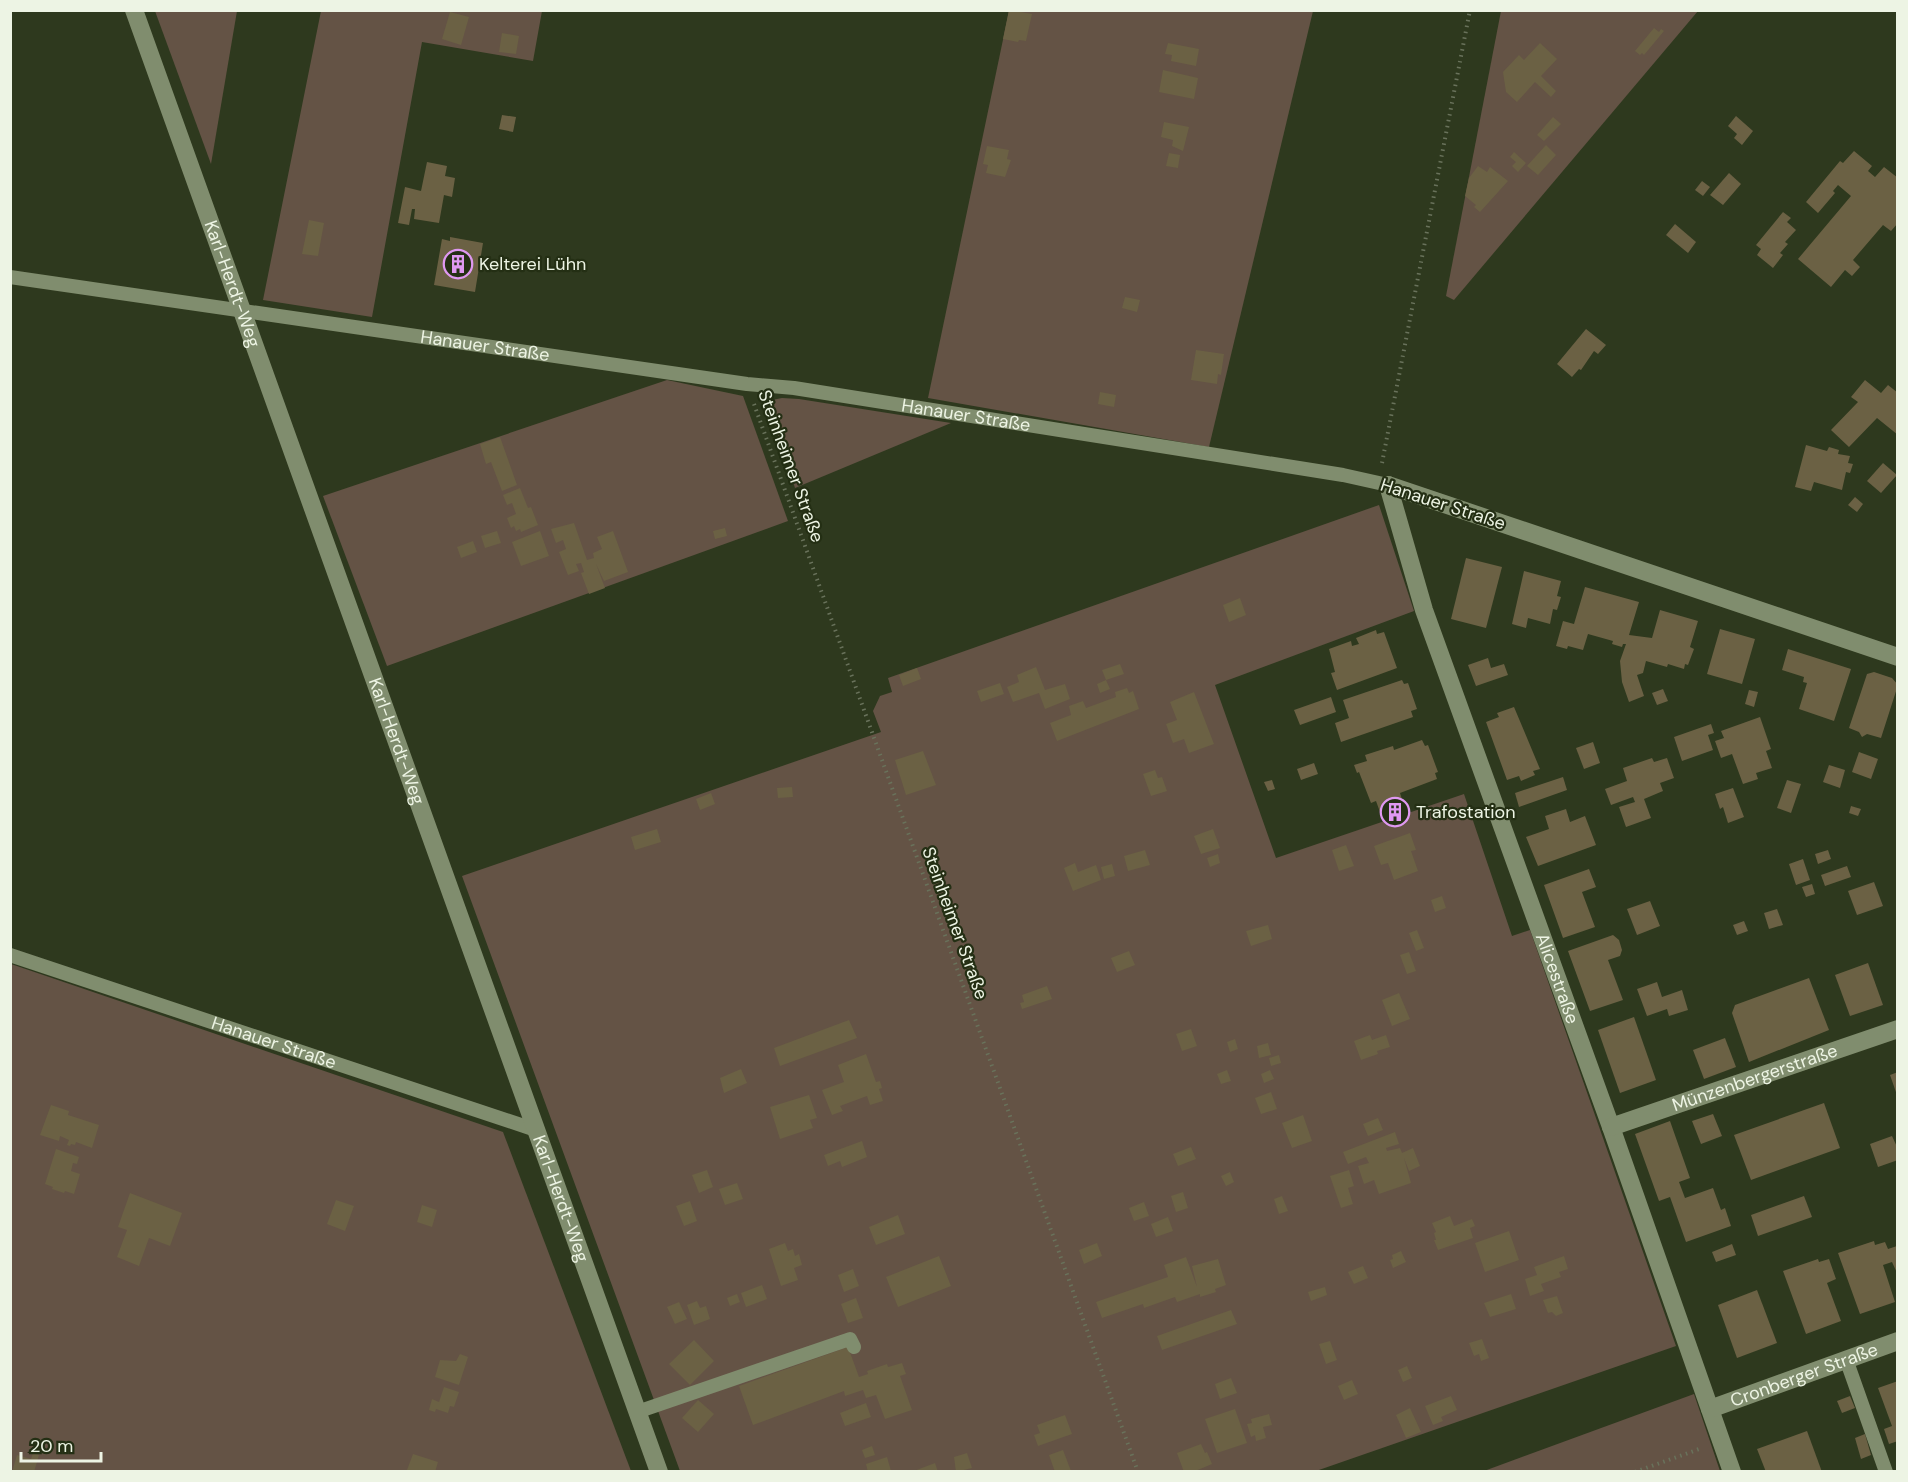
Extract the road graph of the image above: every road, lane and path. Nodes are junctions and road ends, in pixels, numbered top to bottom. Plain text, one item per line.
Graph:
1 (134, 10) edge
2 (1470, 10) edge
3 (10, 277) edge
4 (242, 309) junction
5 (747, 384) junction
6 (1388, 485) junction
7 (1898, 657) edge
8 (10, 955) edge
9 (1898, 1029) edge
10 (1611, 1127) junction
11 (536, 1130) junction
12 (1898, 1341) edge
13 (854, 1347) dead end
14 (1846, 1359) junction
15 (1710, 1409) junction
16 (638, 1412) junction
17 (1721, 1441) junction
18 (659, 1472) edge
19 (1138, 1472) edge
20 (1635, 1472) edge
21 (1732, 1472) edge
22 (1886, 1472) edge

1 - 4 street, Karl-Herdt-Weg
2 - 6 path
3 - 4 lane, Hanauer Straße
4 - 5 lane, Hanauer Straße
4 - 11 street, Karl-Herdt-Weg
5 - 6 lane, Hanauer Straße
5 - 19 path, Steinheimer Straße
6 - 7 street, Hanauer Straße
6 - 10 street, Alicestraße
8 - 11 lane, Hanauer Straße
9 - 10 street, Münzenbergerstraße
10 - 15 street, Alicestraße
11 - 16 street, Karl-Herdt-Weg
12 - 14 street, Cronberger Straße
13 - 16 lane
14 - 15 street, Cronberger Straße
14 - 22 lane
15 - 17 street, Alicestraße
16 - 18 street, Karl-Herdt-Weg
17 - 20 path
17 - 21 street, Alicestraße

